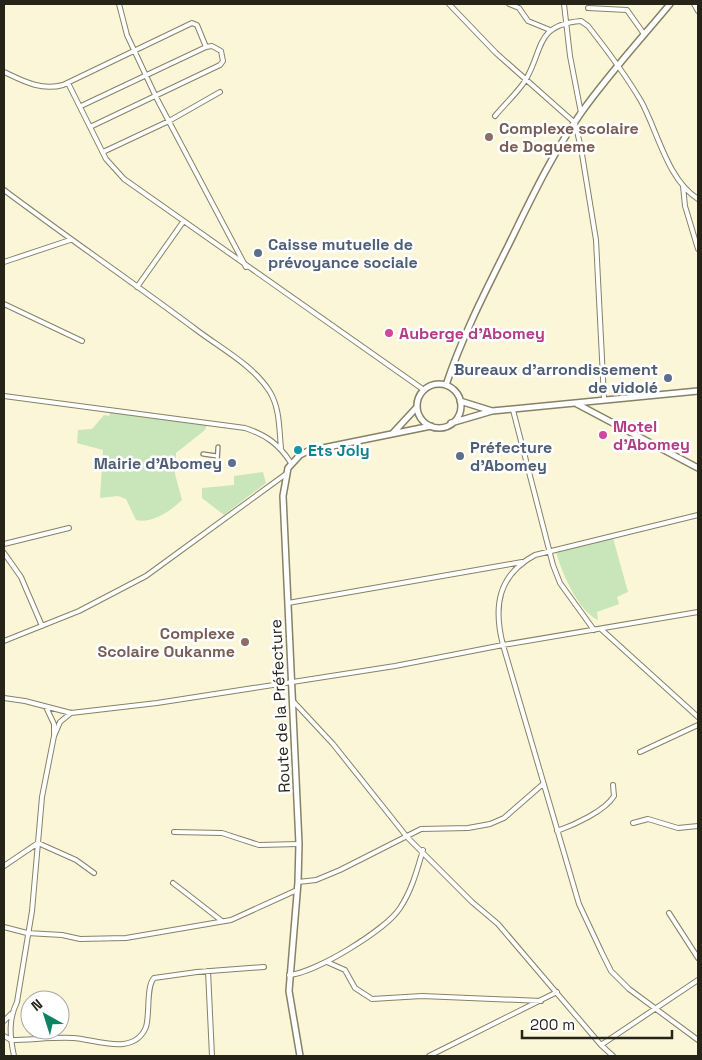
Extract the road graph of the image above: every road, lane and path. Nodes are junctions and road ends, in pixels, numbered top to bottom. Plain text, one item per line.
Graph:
1 (119, 4) edge
2 (450, 4) edge
3 (510, 4) edge
4 (564, 4) edge
5 (670, 4) edge
6 (694, 4) edge
7 (588, 8) dead end
8 (698, 11) edge
9 (567, 23) junction
10 (550, 30) junction
11 (644, 34) junction
12 (206, 47) junction
13 (134, 50) junction
14 (619, 65) junction
15 (4, 72) edge
16 (146, 76) junction
17 (525, 80) junction
18 (68, 83) junction
19 (220, 92) dead end
20 (156, 97) junction
21 (81, 106) junction
22 (581, 113) junction
23 (495, 116) dead end
24 (169, 121) junction
25 (575, 122) junction
26 (90, 127) junction
27 (103, 152) junction
28 (682, 184) junction
29 (4, 190) edge
30 (698, 199) edge
31 (183, 222) junction
32 (70, 240) junction
33 (698, 249) edge
34 (4, 262) edge
35 (246, 267) junction
36 (137, 287) junction
37 (4, 304) edge
38 (82, 342) dead end
39 (446, 385) junction
40 (424, 390) junction
41 (698, 390) edge
42 (4, 396) edge
43 (604, 398) junction
44 (460, 401) junction
45 (576, 403) junction
46 (417, 407) junction
47 (513, 410) junction
48 (492, 411) junction
49 (451, 423) junction
50 (431, 426) junction
51 (393, 434) junction
52 (218, 447) dead end
53 (281, 448) junction
54 (203, 454) dead end
55 (218, 456) junction
56 (217, 463) dead end
57 (291, 463) junction
58 (698, 468) edge
59 (286, 474) junction
60 (698, 517) edge
61 (69, 528) dead end
62 (4, 544) edge
63 (549, 551) junction
64 (4, 554) edge
65 (523, 561) junction
66 (288, 603) junction
67 (698, 612) edge
68 (42, 626) junction
69 (594, 630) junction
70 (602, 630) junction
71 (4, 640) edge
72 (503, 645) junction
73 (291, 683) junction
74 (4, 698) edge
75 (291, 700) junction
76 (46, 707) junction
77 (71, 713) junction
78 (698, 717) edge
79 (698, 725) edge
80 (54, 736) junction
81 (640, 752) dead end
82 (543, 784) junction
83 (612, 785) dead end
84 (634, 823) dead end
85 (698, 826) edge
86 (557, 831) junction
87 (174, 832) dead end
88 (407, 837) junction
89 (38, 843) junction
90 (299, 844) junction
91 (423, 850) junction
92 (4, 866) edge
93 (94, 873) dead end
94 (298, 882) junction
95 (173, 883) dead end
96 (298, 890) junction
97 (669, 913) dead end
98 (222, 921) junction
99 (4, 927) edge
100 (27, 933) junction
101 (698, 958) edge
102 (327, 962) junction
103 (264, 967) dead end
104 (208, 971) junction
105 (289, 975) junction
106 (698, 980) edge
107 (557, 992) junction
108 (541, 1001) junction
109 (654, 1008) junction
110 (11, 1014) junction
111 (4, 1020) edge
112 (4, 1036) edge
113 (11, 1040) junction
114 (698, 1040) edge
115 (601, 1045) junction
116 (14, 1056) edge
117 (212, 1056) edge
118 (300, 1056) edge
119 (429, 1056) edge
120 (613, 1056) edge

1 - 13 street
2 - 17 street
3 - 10 street
4 - 9 street
5 - 11 street
6 - 8 street
7 - 11 street
9 - 10 street
9 - 14 street
9 - 22 street
10 - 17 street
11 - 14 street
12 - 13 street
12 - 16 street
12 - 20 street
13 - 16 street
13 - 18 street
14 - 22 street
14 - 28 street
15 - 18 street
16 - 20 street
16 - 21 street
17 - 23 street
17 - 25 street
18 - 21 street
19 - 24 street
20 - 24 street
20 - 26 street
21 - 26 street
22 - 25 street
24 - 27 street
24 - 35 street
25 - 39 street
25 - 43 street
26 - 27 street
27 - 31 street
28 - 30 street
28 - 33 street
29 - 32 street
31 - 35 street
31 - 36 street
32 - 34 street
32 - 36 street
35 - 40 street
36 - 53 street
37 - 38 street
39 - 40 street
39 - 44 street
40 - 46 street
41 - 43 street
42 - 53 street
43 - 45 street
44 - 48 street
44 - 49 street
45 - 47 street
45 - 58 street
46 - 50 street
46 - 51 street
47 - 48 street
47 - 63 street
48 - 49 street
49 - 50 street
50 - 51 street
51 - 57 street
52 - 55 street
53 - 57 street
54 - 55 street
55 - 56 street
57 - 59 street, Route de la Préfecture
59 - 66 street, Route de la Préfecture
59 - 68 street
60 - 63 street
61 - 62 street
63 - 65 street
63 - 69 street
64 - 68 street
65 - 66 street
65 - 72 street
66 - 73 street, Route de la Préfecture
67 - 70 street
68 - 71 street
69 - 70 street
69 - 72 street
70 - 78 street
72 - 73 street
72 - 82 street
73 - 75 street, Route de la Préfecture
73 - 77 street
74 - 76 street
75 - 88 street
75 - 90 street, Route de la Préfecture
76 - 77 street
76 - 80 street
77 - 80 street
79 - 81 street
80 - 89 street
82 - 86 street
82 - 88 street
83 - 86 street
84 - 85 street
86 - 109 street
87 - 90 street
88 - 91 street
88 - 94 street
89 - 92 street
89 - 93 street
89 - 100 street
90 - 94 street, Route de la Préfecture
91 - 102 street
91 - 107 street
94 - 96 street, Route de la Préfecture
95 - 98 street
96 - 98 street
96 - 105 street, Route de la Préfecture
97 - 101 street
98 - 100 street
99 - 100 street
100 - 110 street
102 - 105 street
102 - 108 street
103 - 104 street
104 - 113 street
104 - 117 street
105 - 118 street, Route de la Préfecture
106 - 109 street
107 - 108 street
107 - 115 street
108 - 119 street
109 - 114 street
109 - 115 street
110 - 111 street
110 - 113 street
112 - 113 street
113 - 116 street
115 - 120 street

